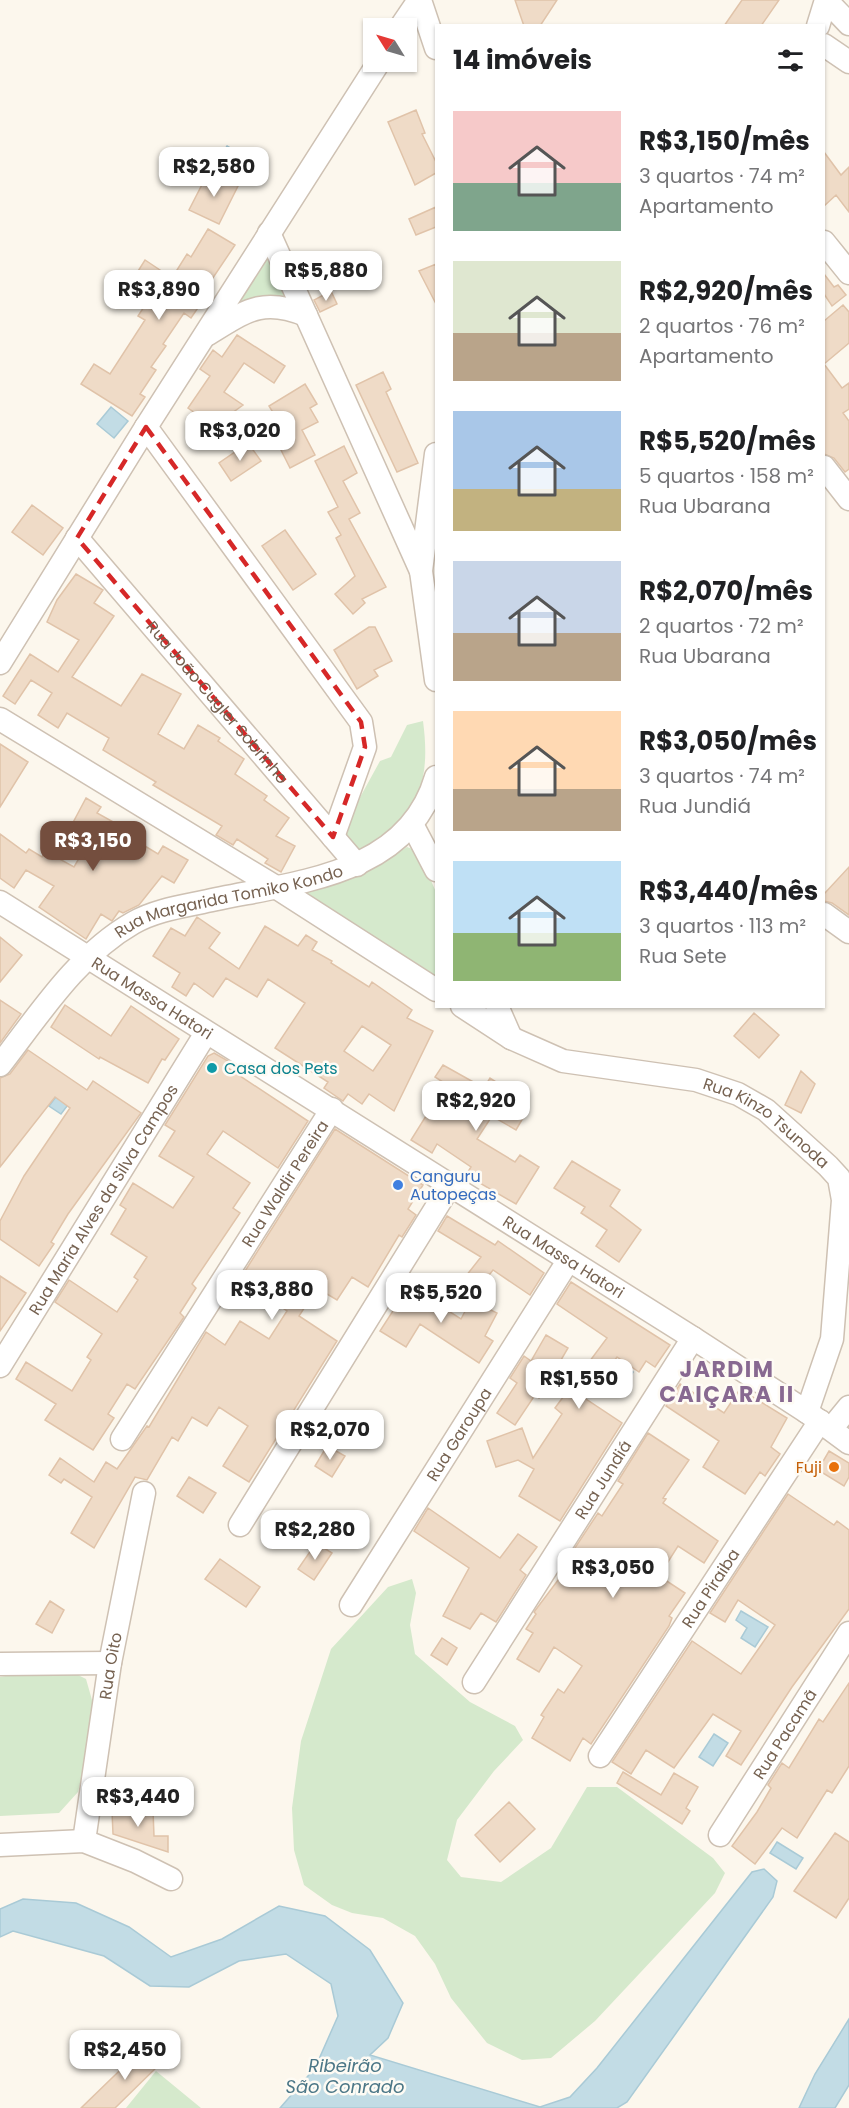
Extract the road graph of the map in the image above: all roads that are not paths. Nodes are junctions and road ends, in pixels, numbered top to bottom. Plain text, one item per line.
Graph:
1 (419, 0) edge
2 (826, 0) edge
3 (407, 18) edge
4 (819, 24) edge
5 (849, 24) edge
6 (435, 45) edge
7 (825, 46) edge
8 (849, 62) edge
9 (373, 72) edge
10 (270, 233) junction
11 (825, 243) edge
12 (849, 273) edge
13 (306, 315) junction
14 (204, 336) junction
15 (146, 427) junction
16 (435, 462) edge
17 (825, 468) edge
18 (846, 489) edge
19 (77, 538) junction
20 (421, 571) junction
21 (0, 663) edge
22 (435, 673) edge
23 (0, 719) edge
24 (435, 780) edge
25 (413, 826) junction
26 (333, 837) junction
27 (357, 865) junction
28 (435, 868) edge
29 (274, 886) junction
30 (0, 902) edge
31 (825, 915) edge
32 (849, 932) edge
33 (90, 958) junction
34 (435, 989) edge
35 (465, 1008) edge
36 (498, 1008) edge
37 (206, 1033) junction
38 (510, 1038) junction
39 (0, 1065) edge
40 (332, 1109) junction
41 (449, 1187) junction
42 (568, 1261) junction
43 (693, 1338) junction
44 (0, 1366) edge
45 (849, 1407) edge
46 (819, 1421) junction
47 (122, 1439) dead end
48 (849, 1443) edge
49 (144, 1493) dead end
50 (240, 1525) dead end
51 (351, 1605) dead end
52 (849, 1633) edge
53 (110, 1663) junction
54 (0, 1664) edge
55 (474, 1682) dead end
56 (600, 1756) dead end
57 (720, 1835) dead end
58 (84, 1841) junction
59 (0, 1845) edge
60 (171, 1879) dead end

1 - 3 street
1 - 6 street
2 - 4 street
2 - 5 street
7 - 8 street
9 - 10 street
10 - 13 street
10 - 14 street
11 - 12 street
13 - 14 street
13 - 20 street
14 - 15 street
15 - 19 street
15 - 26 street
16 - 20 street
17 - 18 street
19 - 21 street
19 - 26 street, Rua João Cugler Sobrinho
20 - 22 street
23 - 29 street
24 - 25 street, Rua Margarida Tomiko Kondo
25 - 27 street, Rua Margarida Tomiko Kondo
25 - 28 street
26 - 27 street, Rua João Cugler Sobrinho
27 - 29 street, Rua Margarida Tomiko Kondo
29 - 33 street, Rua Margarida Tomiko Kondo
29 - 34 street
30 - 33 street, Rua Massa Hatori
31 - 32 street
33 - 37 street, Rua Massa Hatori
33 - 39 street, Rua Margarida Tomiko Kondo
35 - 38 street, Rua Kinzo Tsunoda
36 - 38 street
37 - 40 street, Rua Massa Hatori
37 - 44 street, Rua Maria Alves da Silva Campos
38 - 46 street, Rua Kinzo Tsunoda
40 - 41 street, Rua Massa Hatori
40 - 47 street, Rua Waldir Pereira
41 - 42 street, Rua Massa Hatori
41 - 50 street
42 - 43 street, Rua Massa Hatori
42 - 51 street, Rua Garoupa
43 - 46 street, Rua Massa Hatori
43 - 55 street, Rua Jundiá
45 - 46 street
46 - 48 street, Rua Massa Hatori
46 - 56 street, Rua Piraiba
49 - 53 street, Rua Oito
52 - 57 street, Rua Pacamã
53 - 54 street
53 - 58 street, Rua Oito
58 - 59 street
58 - 60 street

